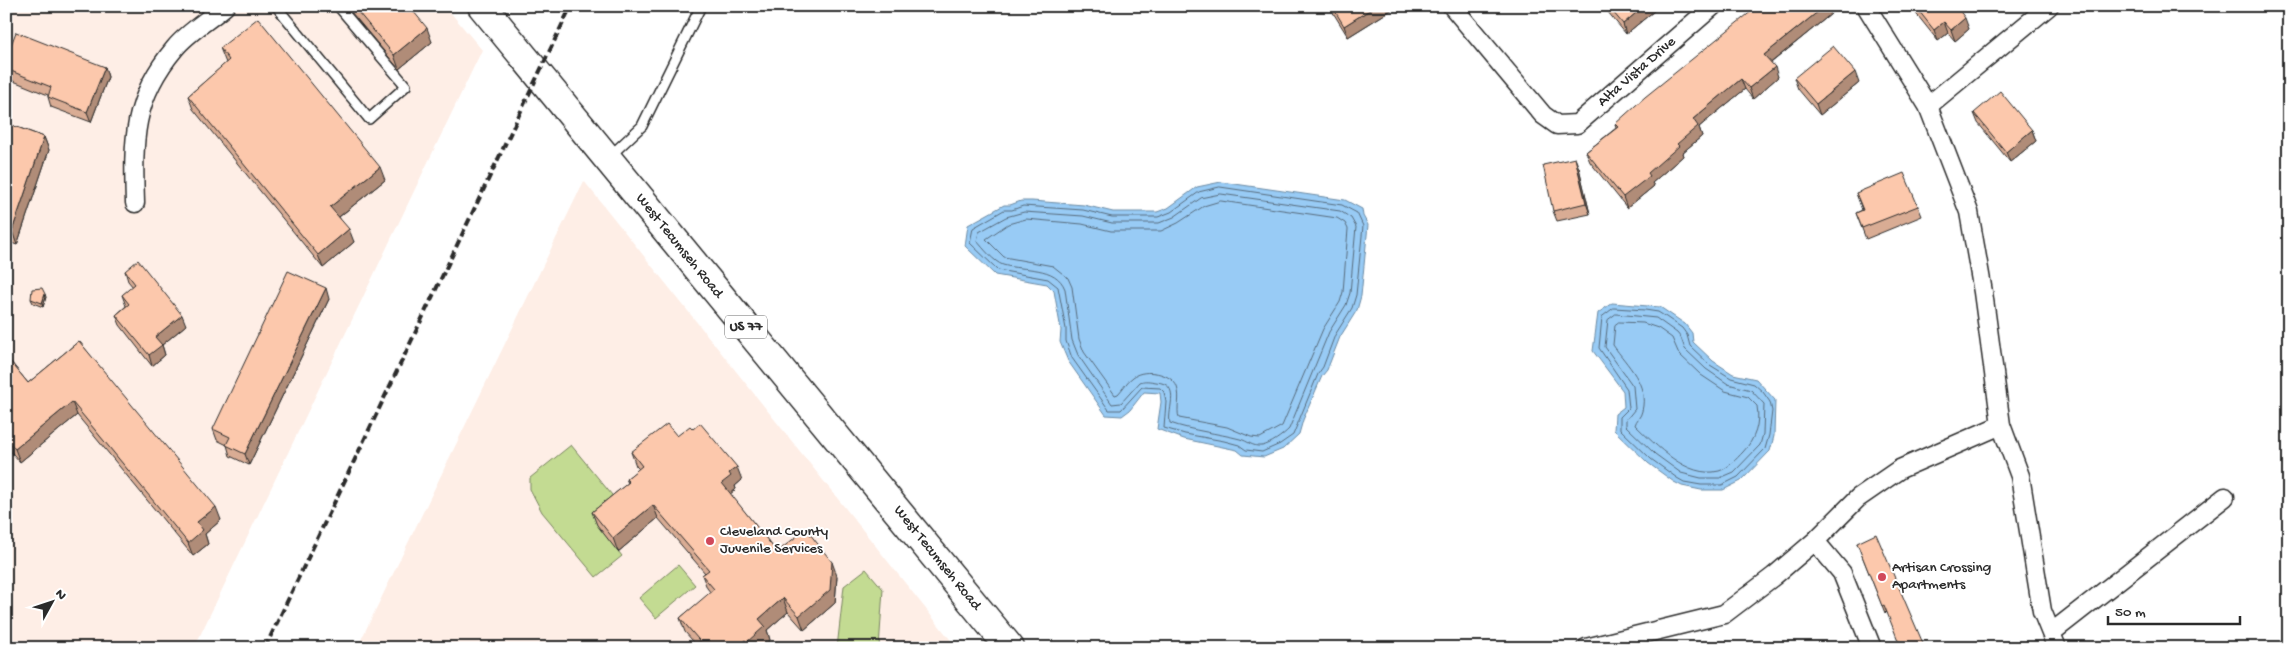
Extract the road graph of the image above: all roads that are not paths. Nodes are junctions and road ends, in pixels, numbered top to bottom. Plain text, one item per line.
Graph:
1 (225, 6) edge
2 (276, 6) edge
3 (338, 6) edge
4 (482, 6) edge
5 (701, 6) edge
6 (1452, 6) edge
7 (1713, 6) edge
8 (1866, 6) edge
9 (2049, 6) edge
10 (1928, 106) junction
11 (608, 159) junction
12 (135, 203) dead end
13 (2001, 425) junction
14 (2225, 496) dead end
15 (1815, 541) junction
16 (2054, 640) edge
17 (1010, 648) edge
18 (1586, 648) edge
19 (1872, 648) edge

1 - 12 street
2 - 3 lane
4 - 11 main road, West Tecumseh Road / US 77
5 - 11 lane
6 - 7 street, Alta Vista Drive
8 - 10 street
9 - 10 street
10 - 13 street
11 - 17 main road, West Tecumseh Road / US 77
13 - 15 street
13 - 16 street
14 - 16 street
15 - 18 street
15 - 19 street

